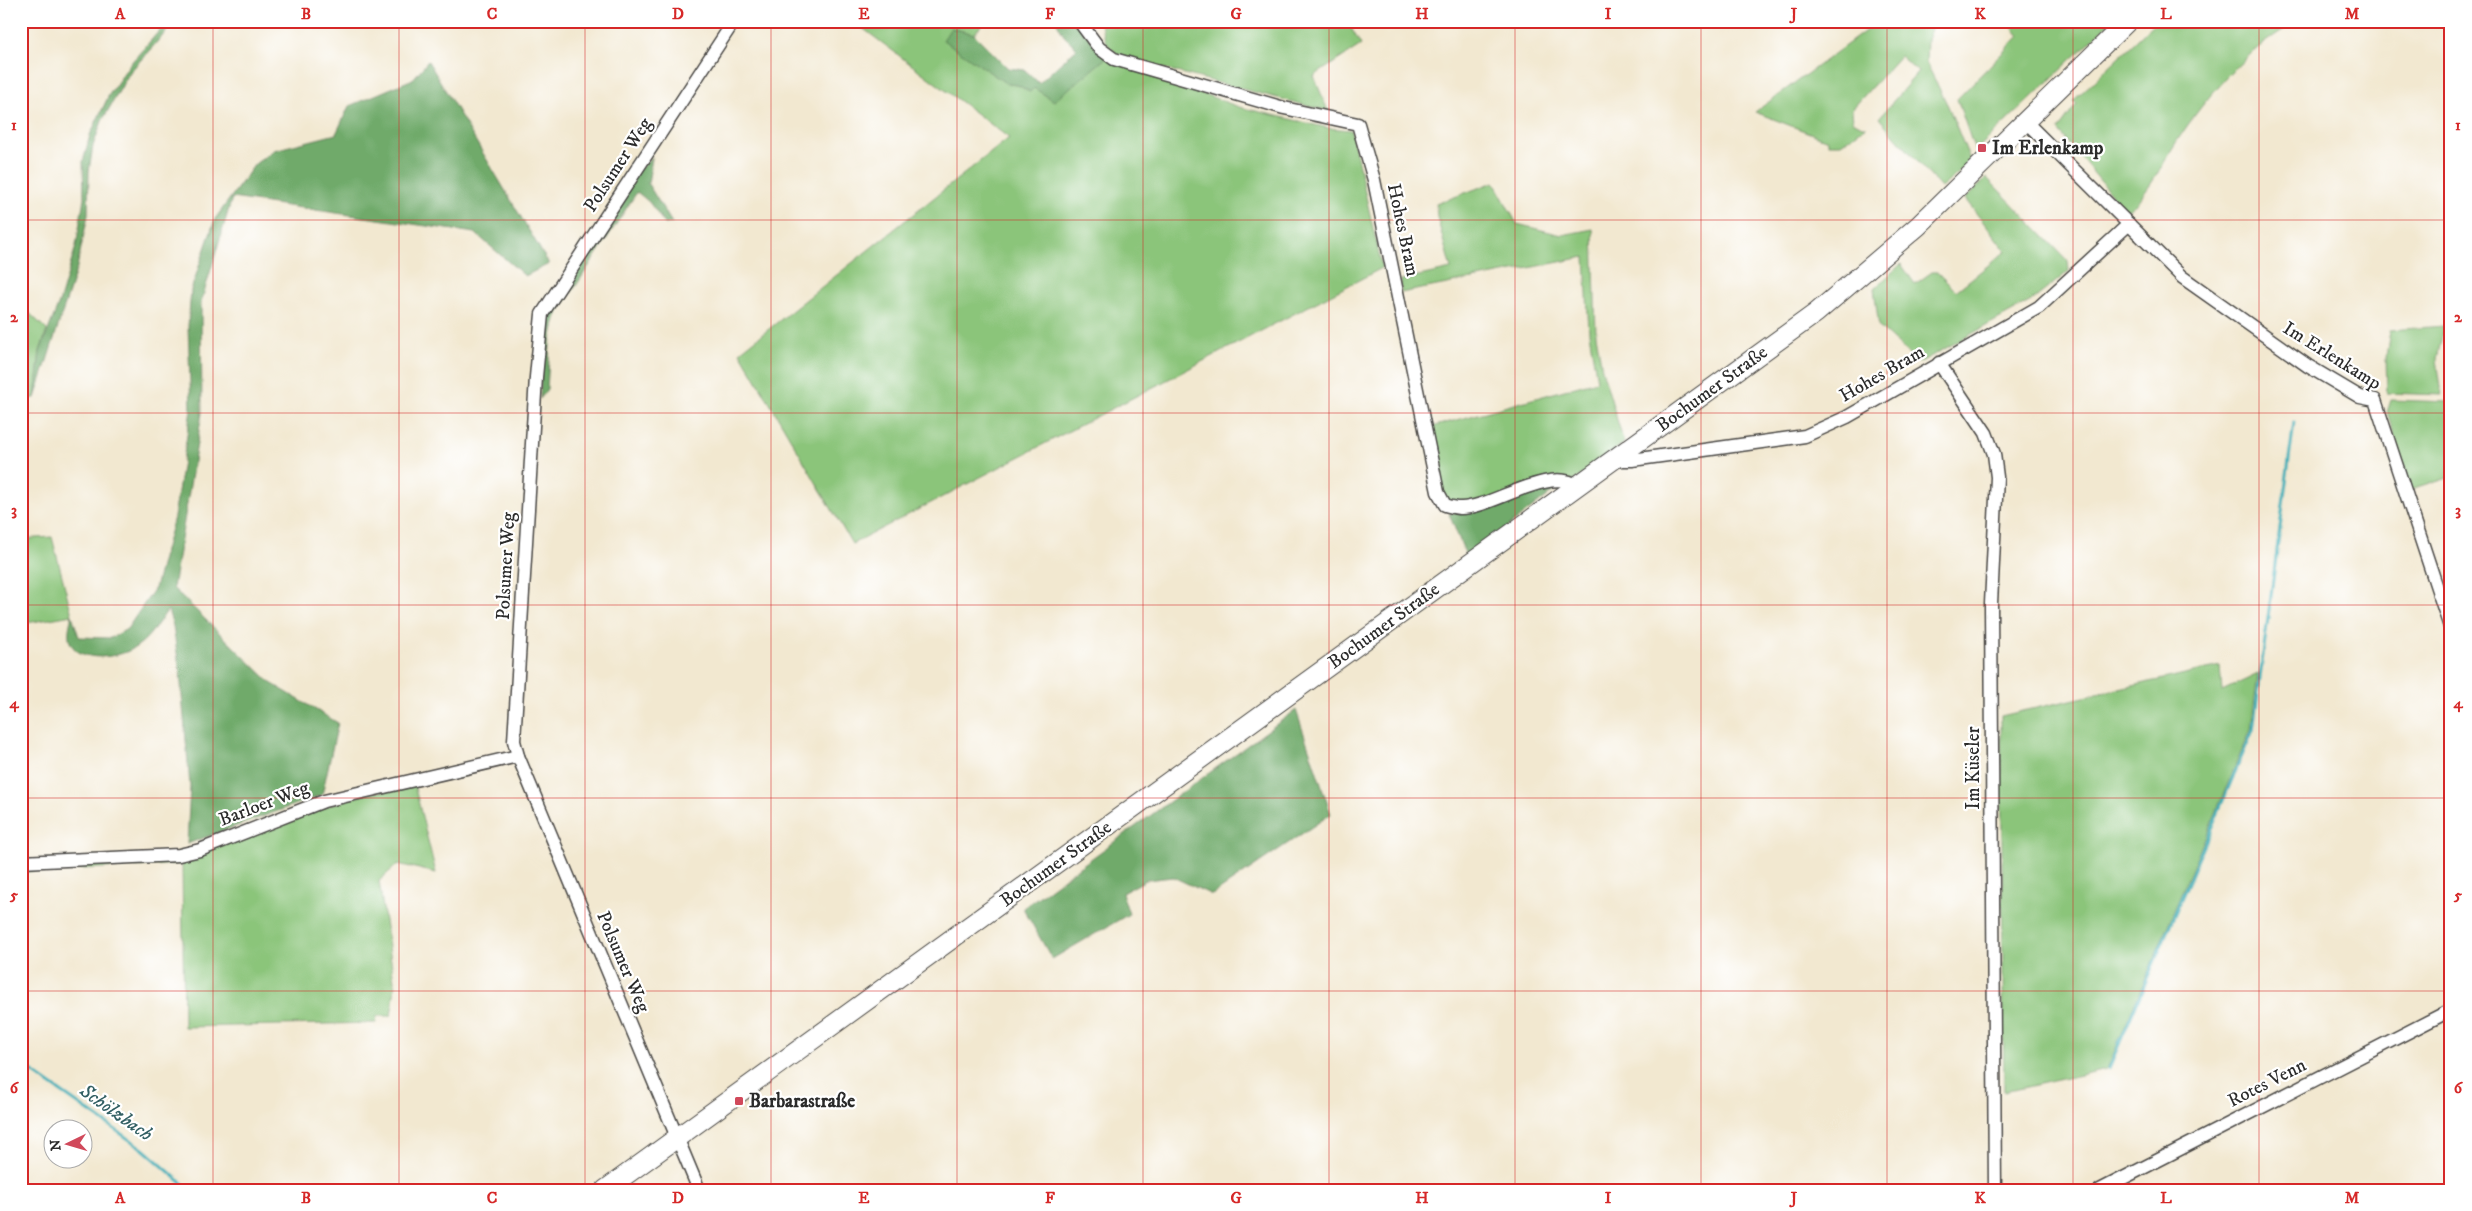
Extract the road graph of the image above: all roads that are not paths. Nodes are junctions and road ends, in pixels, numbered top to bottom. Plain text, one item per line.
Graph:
1 (734, 21) edge
2 (1079, 21) edge
3 (2128, 21) edge
4 (2025, 121) junction
5 (2129, 224) junction
6 (1939, 363) junction
7 (1614, 460) junction
8 (1578, 486) junction
9 (2451, 589) edge
10 (2439, 595) junction
11 (2451, 630) edge
12 (518, 756) junction
13 (21, 862) edge
14 (2451, 1010) edge
15 (677, 1139) junction
16 (605, 1190) edge
17 (699, 1190) edge
18 (1995, 1190) edge
19 (2100, 1190) edge

1 - 12 street, Polsumer Weg
2 - 8 street, Hohes Bram
3 - 4 main road, Bochumer Straße
4 - 5 street, Im Erlenkamp
4 - 7 main road, Bochumer Straße
5 - 6 street, Hohes Bram
5 - 10 street, Im Erlenkamp
6 - 7 street, Hohes Bram
6 - 18 street, Im Küseler
7 - 8 main road, Bochumer Straße
8 - 15 main road, Bochumer Straße
9 - 10 street
10 - 11 street, Im Erlenkamp
12 - 13 street, Barloer Weg
12 - 15 street, Polsumer Weg
14 - 19 street, Rotes Venn
15 - 16 main road, Bochumer Straße
15 - 17 street

